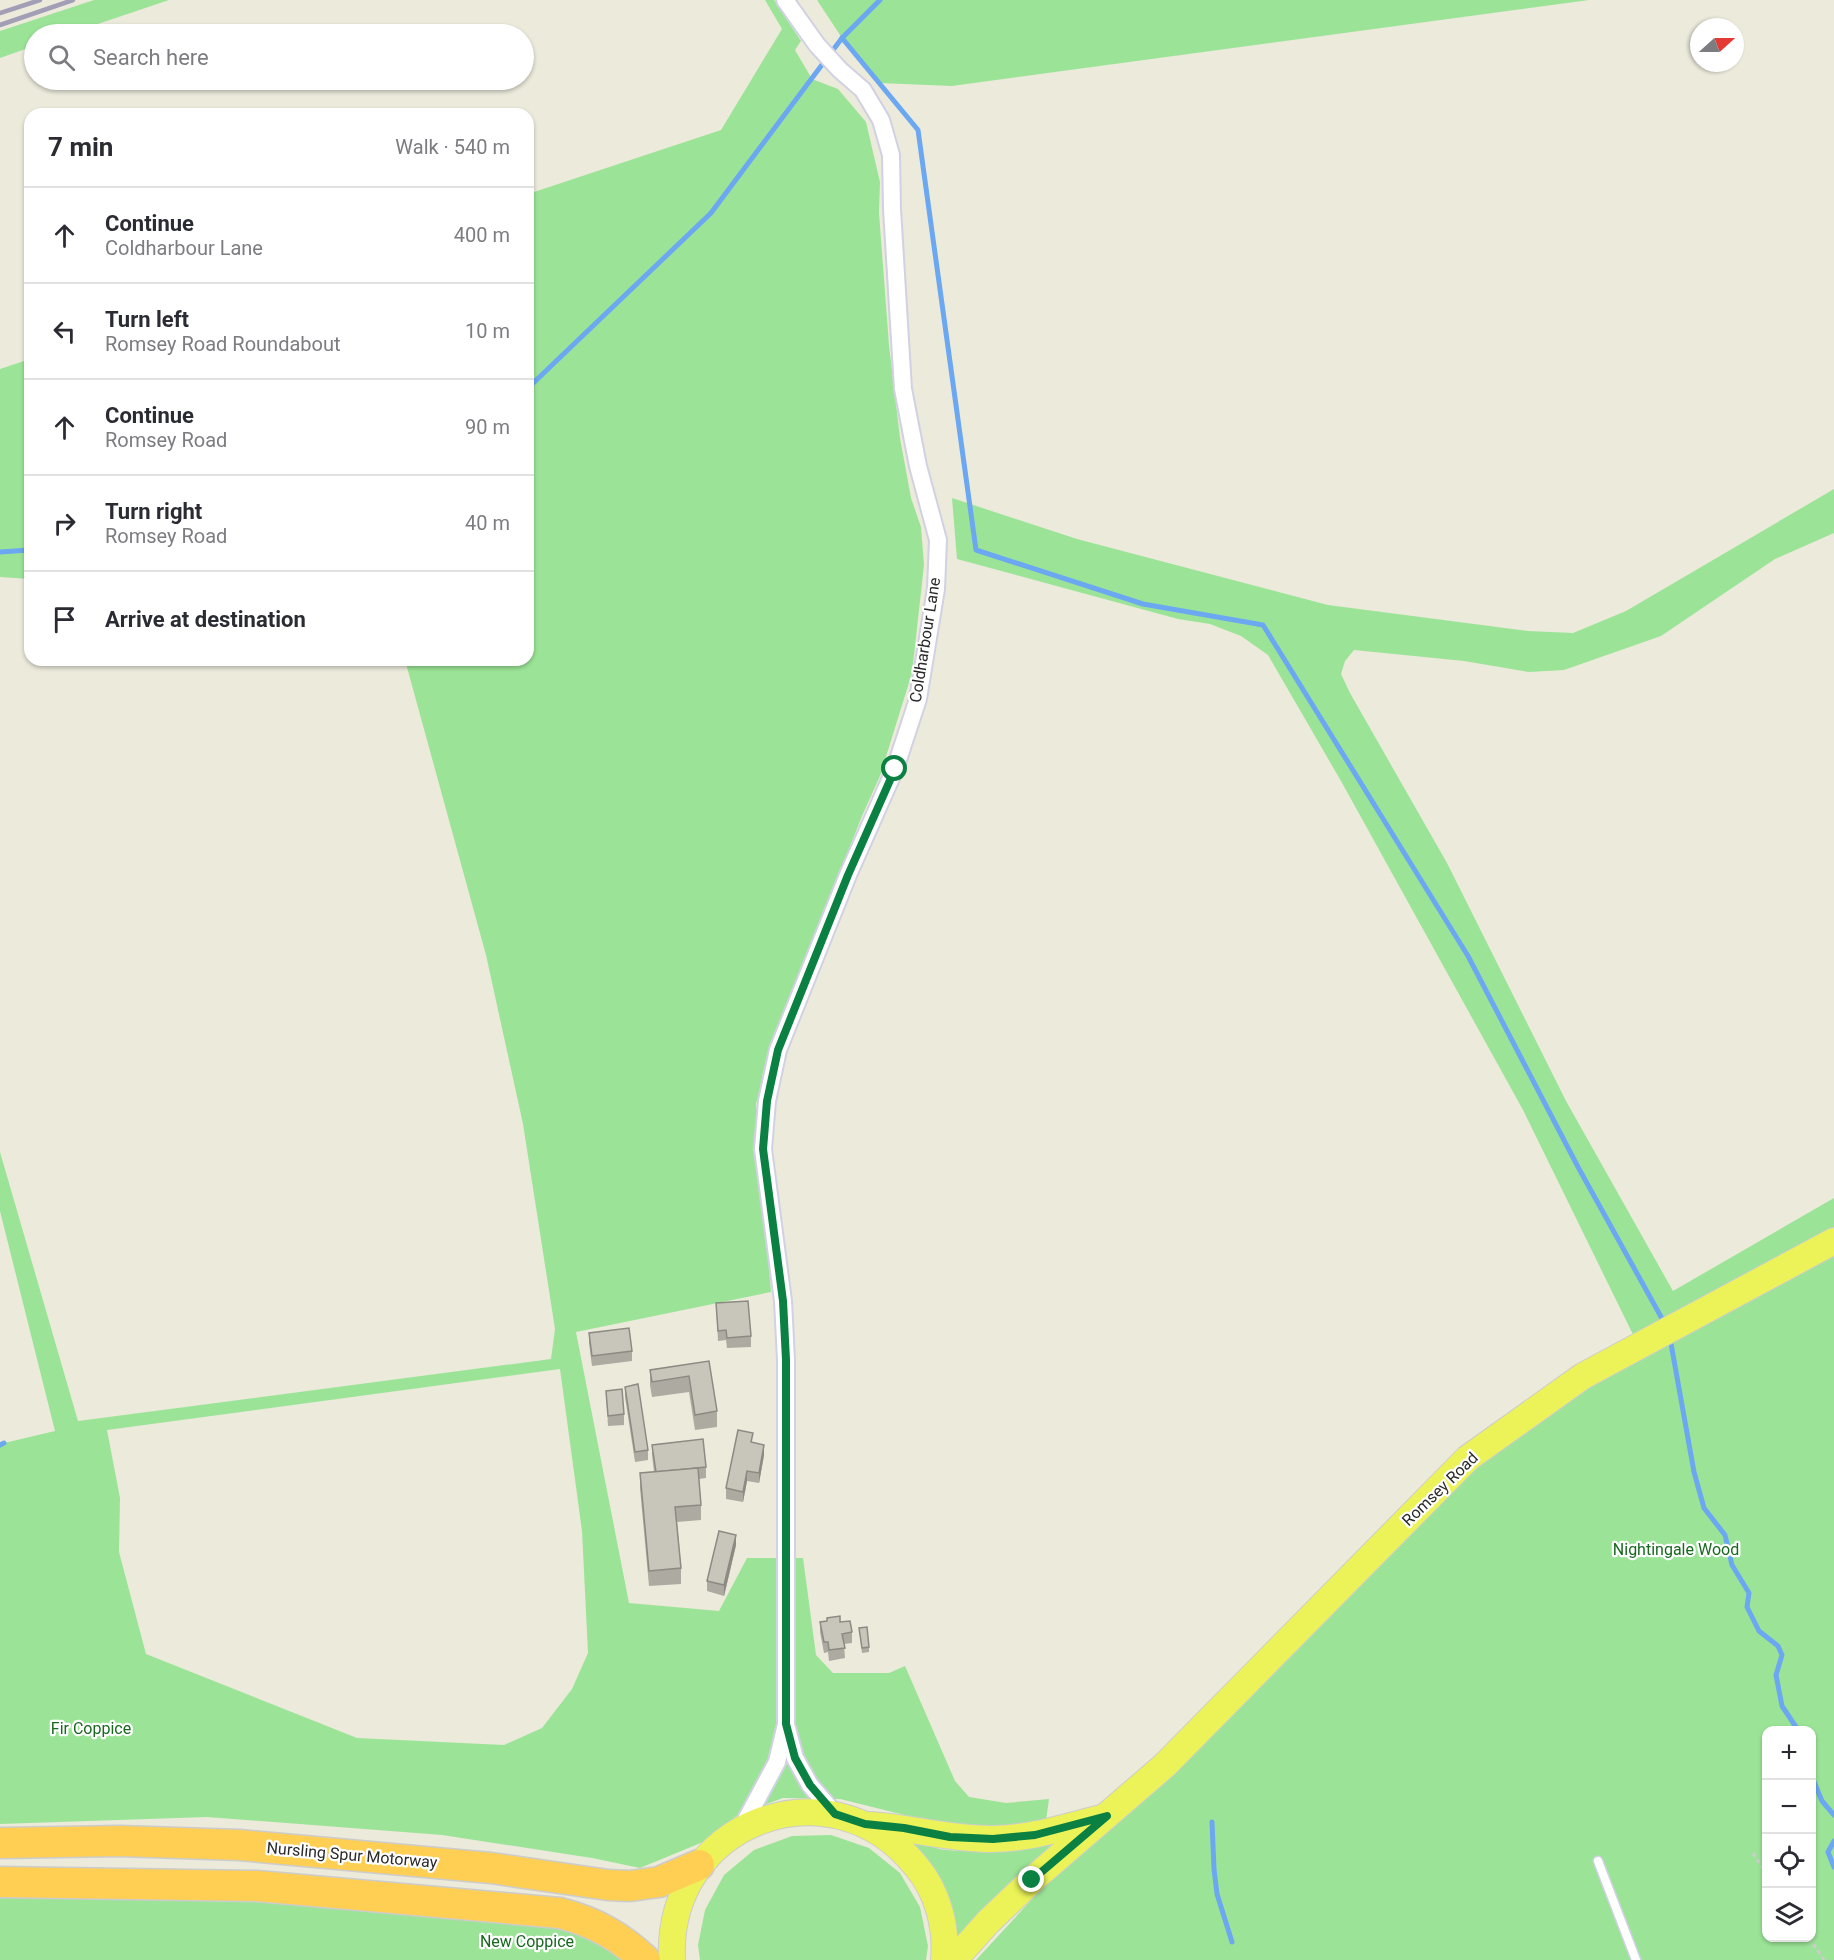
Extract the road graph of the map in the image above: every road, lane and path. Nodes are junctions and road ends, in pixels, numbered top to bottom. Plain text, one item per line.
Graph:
1 (785, 0) edge
2 (1834, 1241) edge
3 (786, 1724) junction
4 (835, 1814) junction
5 (1107, 1816) junction
6 (865, 1824) junction
7 (741, 1829) junction
8 (0, 1843) edge
9 (1753, 1853) dead end
10 (1598, 1861) dead end
11 (699, 1865) junction
12 (1762, 1866) edge
13 (0, 1882) edge
14 (1812, 1942) edge
15 (645, 1960) edge
16 (672, 1960) edge
17 (944, 1960) edge
18 (954, 1960) edge
19 (1636, 1960) edge
20 (1824, 1960) edge

1 - 3 street, Coldharbour Lane
2 - 5 main road, Romsey Road
3 - 4 street, Coldharbour Lane
3 - 7 street, Coldharbour Lane
4 - 6 main road
4 - 7 main road
5 - 6 main road, Romsey Road
5 - 18 main road, Romsey Road
6 - 17 main road
7 - 11 main road
8 - 11 highway, Nursling Spur Motorway
9 - 12 path
10 - 19 lane
11 - 16 main road
13 - 15 highway
14 - 20 path

